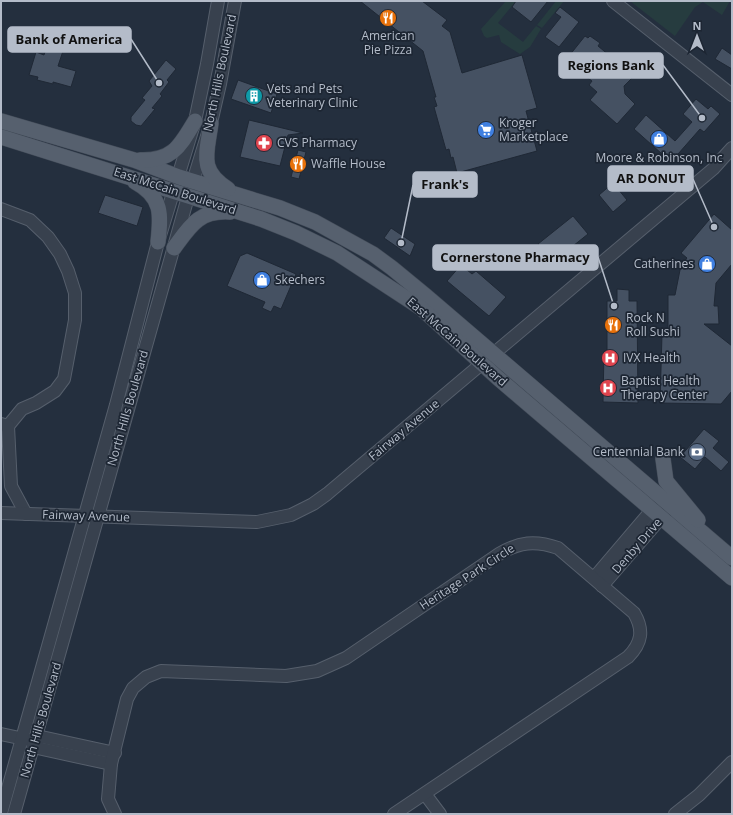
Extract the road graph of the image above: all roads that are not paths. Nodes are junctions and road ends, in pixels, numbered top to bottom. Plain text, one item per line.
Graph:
1 (218, 1) edge
2 (235, 1) edge
3 (613, 1) edge
4 (732, 95) edge
5 (195, 121) junction
6 (1, 122) edge
7 (211, 123) junction
8 (1, 137) edge
9 (732, 148) edge
10 (134, 160) junction
11 (123, 175) junction
12 (186, 179) junction
13 (182, 194) junction
14 (243, 198) junction
15 (1, 209) edge
16 (242, 213) junction
17 (158, 242) junction
18 (174, 248) junction
19 (488, 358) junction
20 (4, 425) edge
21 (663, 460) dead end
22 (662, 508) junction
23 (1, 513) edge
24 (26, 514) junction
25 (84, 516) junction
26 (98, 516) junction
27 (713, 542) junction
28 (732, 558) edge
29 (732, 578) edge
30 (598, 582) junction
31 (1, 734) edge
32 (31, 740) junction
33 (113, 759) junction
34 (732, 762) edge
35 (424, 794) junction
36 (1, 813) edge
37 (14, 814) edge
38 (115, 814) edge
39 (394, 814) edge
40 (440, 814) edge
41 (675, 814) edge

1 - 5 street, North Hills Boulevard
2 - 7 street, North Hills Boulevard
3 - 4 street
5 - 10 main road
5 - 12 street, North Hills Boulevard
6 - 10 main road, East McCain Boulevard
7 - 12 street, North Hills Boulevard
7 - 14 main road
8 - 11 main road, East McCain Boulevard
9 - 19 street, Fairway Avenue
10 - 12 main road, East McCain Boulevard
11 - 13 main road, East McCain Boulevard
11 - 17 main road
12 - 13 street, North Hills Boulevard
12 - 14 main road, East McCain Boulevard
13 - 16 main road, East McCain Boulevard
13 - 17 street, North Hills Boulevard
13 - 18 street, North Hills Boulevard
14 - 19 main road, East McCain Boulevard
15 - 20 street
16 - 18 main road
16 - 19 main road, East McCain Boulevard
17 - 25 street, North Hills Boulevard
18 - 26 street, North Hills Boulevard
19 - 22 main road, East McCain Boulevard
19 - 26 street, Fairway Avenue
20 - 24 street
21 - 27 main road
22 - 27 main road, East McCain Boulevard
22 - 29 main road, East McCain Boulevard
22 - 30 street, Denby Drive
23 - 24 street, Fairway Avenue
24 - 25 street, Fairway Avenue
25 - 26 street, Fairway Avenue
25 - 32 street, North Hills Boulevard
26 - 32 street, North Hills Boulevard
27 - 28 main road, East McCain Boulevard
30 - 33 street, Heritage Park Circle
30 - 35 street, Heritage Park Circle
31 - 32 street
32 - 33 street
32 - 36 street, North Hills Boulevard
32 - 37 street, North Hills Boulevard
33 - 38 street, Heritage Park Circle
34 - 41 street
35 - 39 street, Heritage Park Circle
35 - 40 street

